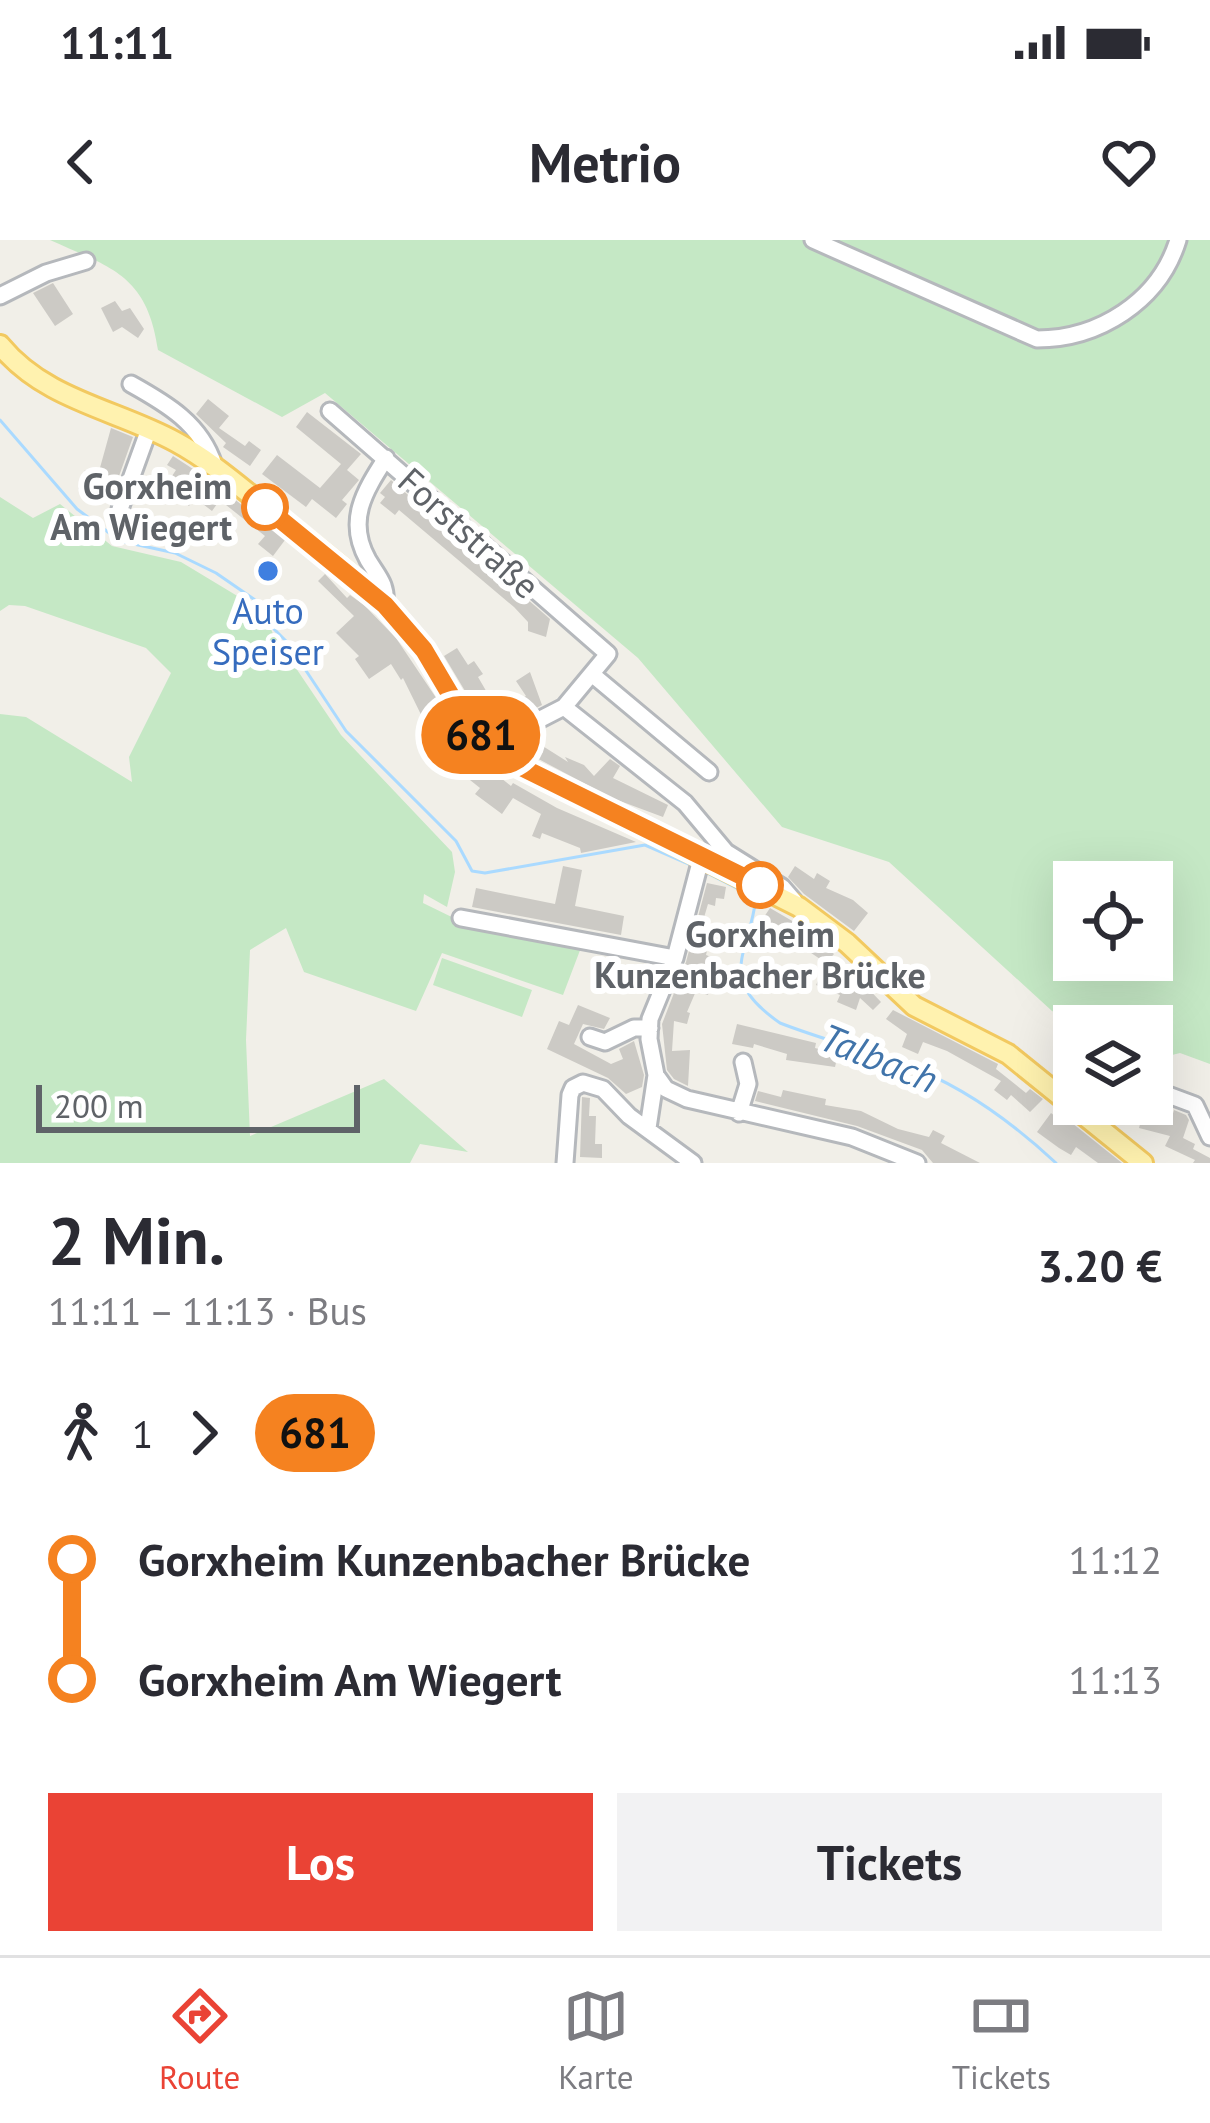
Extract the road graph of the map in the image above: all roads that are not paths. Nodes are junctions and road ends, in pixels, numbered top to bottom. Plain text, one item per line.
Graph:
1 (813, 240) edge
2 (1178, 240) edge
3 (86, 262) dead end
4 (0, 296) edge
5 (0, 345) edge
6 (130, 384) dead end
7 (161, 401) junction
8 (192, 410) dead end
9 (329, 411) dead end
10 (149, 429) junction
11 (386, 458) junction
12 (214, 465) junction
13 (120, 509) dead end
14 (385, 605) junction
15 (593, 675) junction
16 (564, 706) junction
17 (490, 745) junction
18 (709, 772) dead end
19 (698, 864) junction
20 (799, 907) junction
21 (461, 917) dead end
22 (675, 958) junction
23 (650, 1028) junction
24 (590, 1037) dead end
25 (743, 1062) dead end
26 (656, 1075) junction
27 (1173, 1097) edge
28 (739, 1113) junction
29 (648, 1129) junction
30 (1210, 1137) edge
31 (915, 1162) edge
32 (566, 1163) edge
33 (693, 1163) edge
34 (1143, 1163) edge

1 - 2 street
3 - 4 street
5 - 10 main road
6 - 7 street
7 - 8 street
7 - 12 street
9 - 11 street, Forststraße
10 - 12 main road
10 - 13 street
11 - 14 street
11 - 15 street, Forststraße
12 - 14 main road
14 - 17 main road
15 - 16 street
15 - 18 street
16 - 17 street
16 - 20 street
17 - 19 main road
19 - 20 main road
19 - 22 street
20 - 34 main road
21 - 22 street
22 - 23 street
23 - 24 street
23 - 26 street
25 - 28 street
26 - 28 street
26 - 29 street
27 - 30 street
28 - 31 street
29 - 32 street
29 - 33 street

